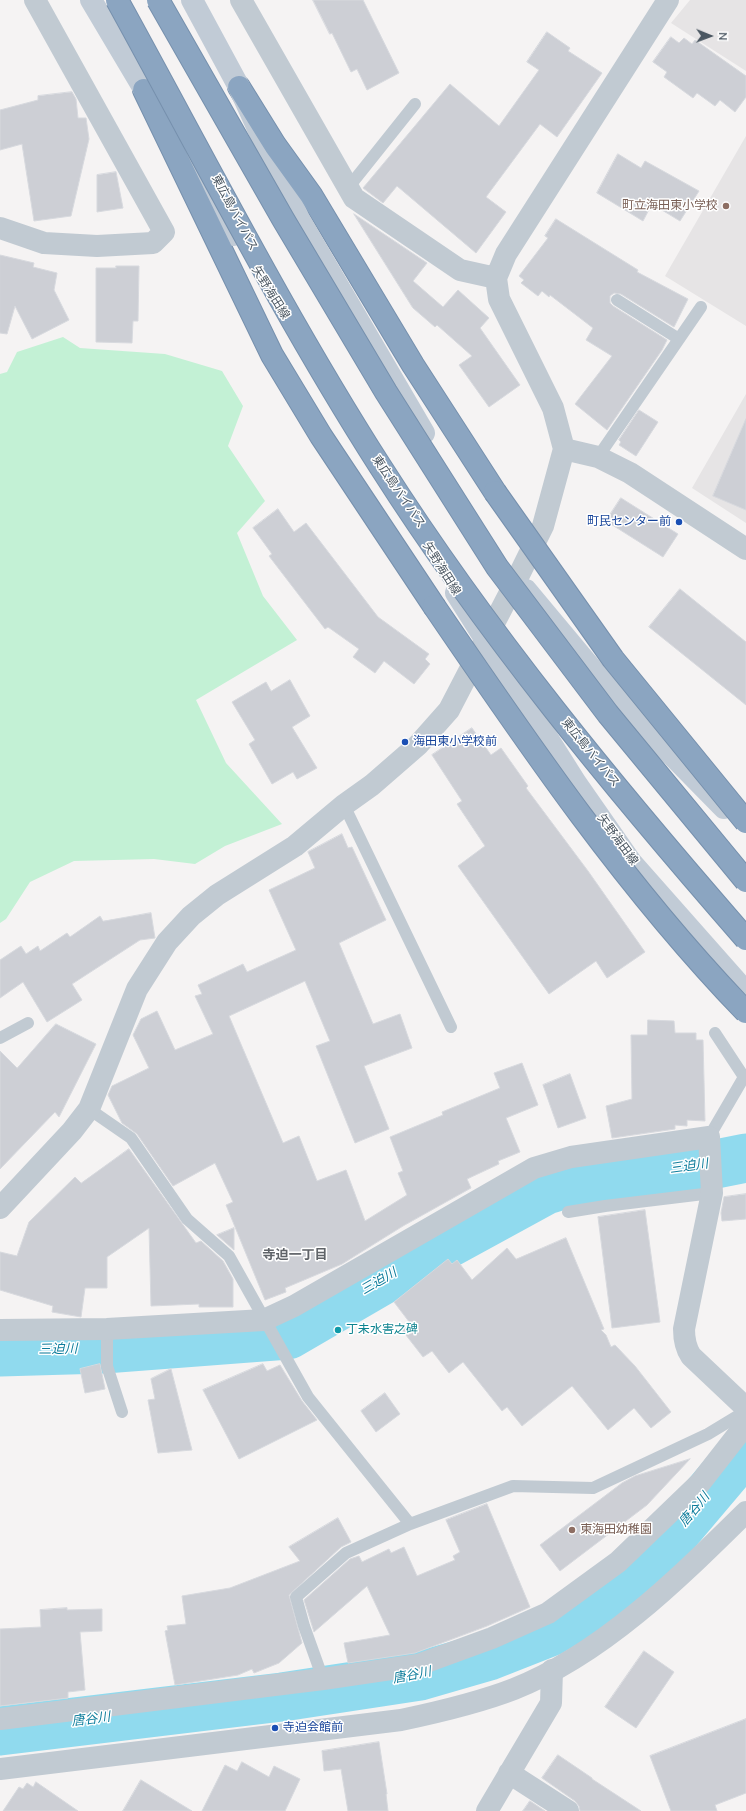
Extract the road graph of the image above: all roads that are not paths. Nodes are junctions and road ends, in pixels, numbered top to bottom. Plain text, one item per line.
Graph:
1 (34, 0) edge
2 (92, 0) edge
3 (117, 0) edge
4 (158, 0) edge
5 (192, 0) edge
6 (241, 0) edge
7 (668, 0) edge
8 (239, 87) junction
9 (144, 90) junction
10 (415, 104) dead end
11 (348, 188) junction
12 (0, 228) edge
13 (496, 278) junction
14 (617, 300) dead end
15 (701, 307) dead end
16 (679, 339) junction
17 (564, 449) junction
18 (598, 458) junction
19 (746, 549) edge
20 (517, 579) junction
21 (485, 640) junction
22 (344, 805) junction
23 (746, 822) edge
24 (746, 831) edge
25 (746, 881) edge
26 (746, 939) edge
27 (746, 992) edge
28 (746, 1012) edge
29 (28, 1023) dead end
30 (451, 1027) dead end
31 (715, 1033) dead end
32 (0, 1038) edge
33 (89, 1109) junction
34 (709, 1141) junction
35 (712, 1186) junction
36 (0, 1208) edge
37 (568, 1212) dead end
38 (267, 1323) junction
39 (0, 1330) edge
40 (107, 1333) junction
41 (746, 1409) edge
42 (122, 1412) dead end
43 (746, 1415) edge
44 (746, 1512) edge
45 (410, 1524) junction
46 (552, 1670) junction
47 (323, 1679) junction
48 (0, 1719) edge
49 (0, 1769) edge
50 (509, 1774) junction
51 (487, 1811) edge
52 (568, 1811) edge

1 - 12 street
2 - 9 main road, 矢野海田線
3 - 26 highway, 東広島バイパス, bridge
4 - 25 highway, bridge
5 - 8 main road
6 - 11 street
7 - 13 street
8 - 20 main road
8 - 23 highway, bridge
9 - 21 main road, 矢野海田線
9 - 28 highway, bridge
10 - 11 lane
11 - 13 street
13 - 17 street
14 - 16 lane
15 - 16 lane
16 - 18 lane
17 - 18 street
17 - 20 street
18 - 19 street
20 - 21 street
20 - 24 main road
21 - 22 street
21 - 27 main road, 矢野海田線
22 - 30 lane
22 - 33 street
29 - 32 lane
31 - 34 lane
33 - 36 street
33 - 38 lane
34 - 35 street
34 - 38 street
35 - 37 lane
35 - 41 street
38 - 40 street
38 - 45 lane
39 - 40 street
40 - 42 lane
41 - 45 lane
43 - 47 street
44 - 46 street
45 - 47 lane
46 - 49 street
46 - 50 street
47 - 48 street
50 - 51 street
50 - 52 street

